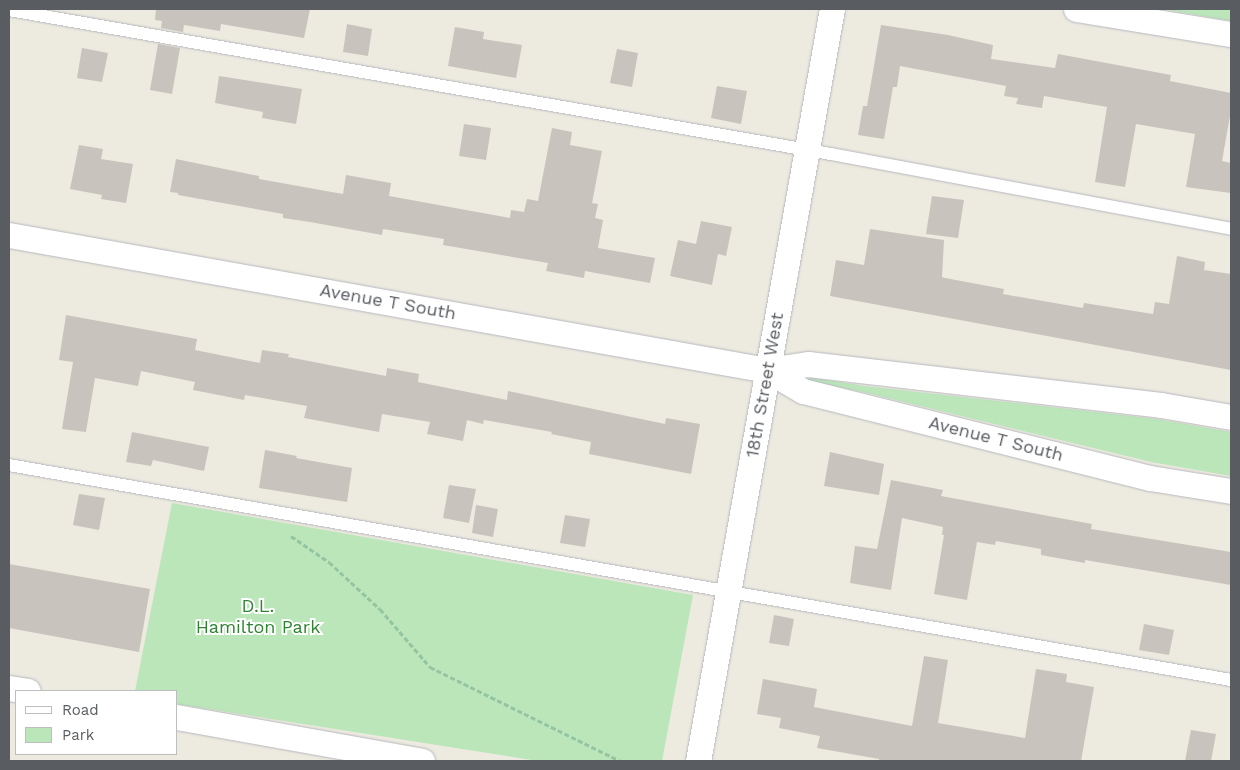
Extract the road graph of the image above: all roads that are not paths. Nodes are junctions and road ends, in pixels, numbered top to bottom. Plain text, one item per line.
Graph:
1 (832, 9) edge
2 (1076, 9) edge
3 (9, 10) edge
4 (1231, 34) edge
5 (808, 150) junction
6 (1231, 229) edge
7 (9, 235) edge
8 (767, 370) junction
9 (1231, 417) edge
10 (9, 465) edge
11 (1231, 491) edge
12 (728, 590) junction
13 (1231, 680) edge
14 (9, 688) edge
15 (22, 690) edge
16 (178, 717) edge
17 (422, 761) edge
18 (698, 761) edge

1 - 5 street, 18th Street West
2 - 4 street
3 - 5 lane
5 - 6 lane
5 - 8 street, 18th Street West
7 - 8 street, Avenue T South
8 - 9 street, Avenue T South
8 - 11 street, Avenue T South
8 - 12 street, 18th Street West
10 - 12 lane
12 - 13 lane
12 - 18 street, 18th Street West
14 - 15 street
16 - 17 street

